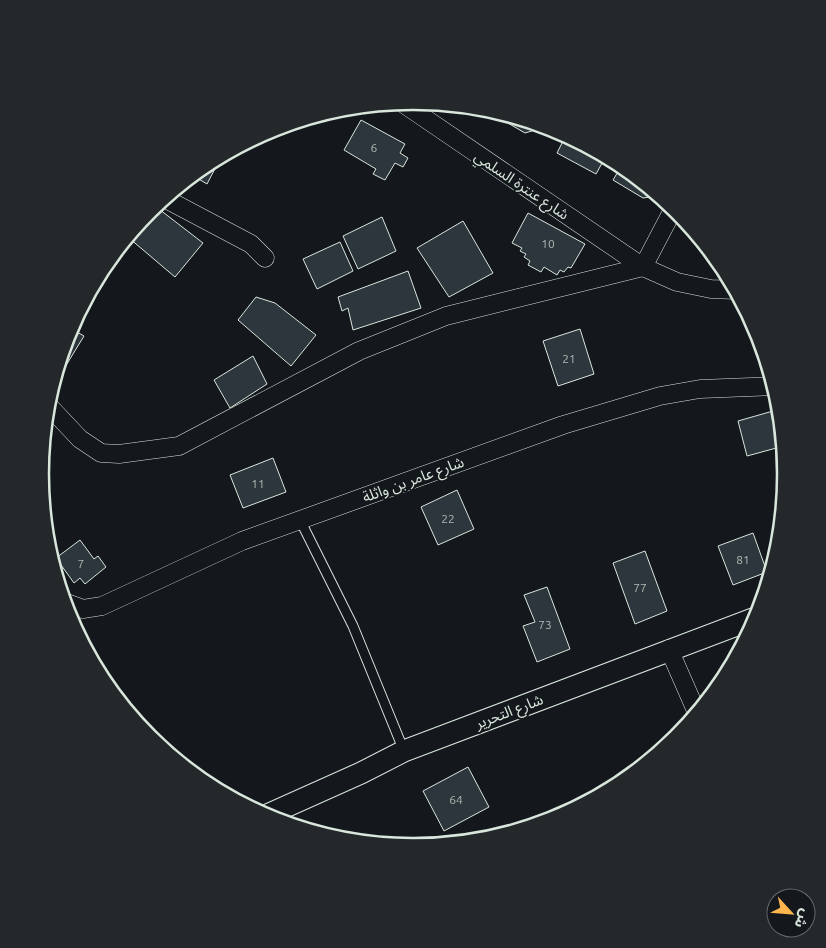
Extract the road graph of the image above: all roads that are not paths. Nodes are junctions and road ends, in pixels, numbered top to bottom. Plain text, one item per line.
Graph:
1 (413, 110) edge
2 (171, 202) edge
3 (670, 215) edge
4 (265, 258) dead end
5 (643, 267) junction
6 (727, 290) edge
7 (766, 386) edge
8 (54, 412) edge
9 (300, 520) junction
10 (73, 605) edge
11 (746, 621) edge
12 (669, 649) junction
13 (694, 706) edge
14 (404, 751) junction
15 (275, 811) edge

1 - 5 street, شارع عنترة السلمي
2 - 4 street
3 - 5 street
5 - 6 street, شارع عنترة السلمي
5 - 8 street
7 - 9 street, شارع عامر بن واثلة
9 - 10 street, شارع عامر بن واثلة
9 - 14 lane
11 - 12 street, شارع التحرير
12 - 13 street
12 - 14 street, شارع التحرير
14 - 15 street, شارع التحرير

